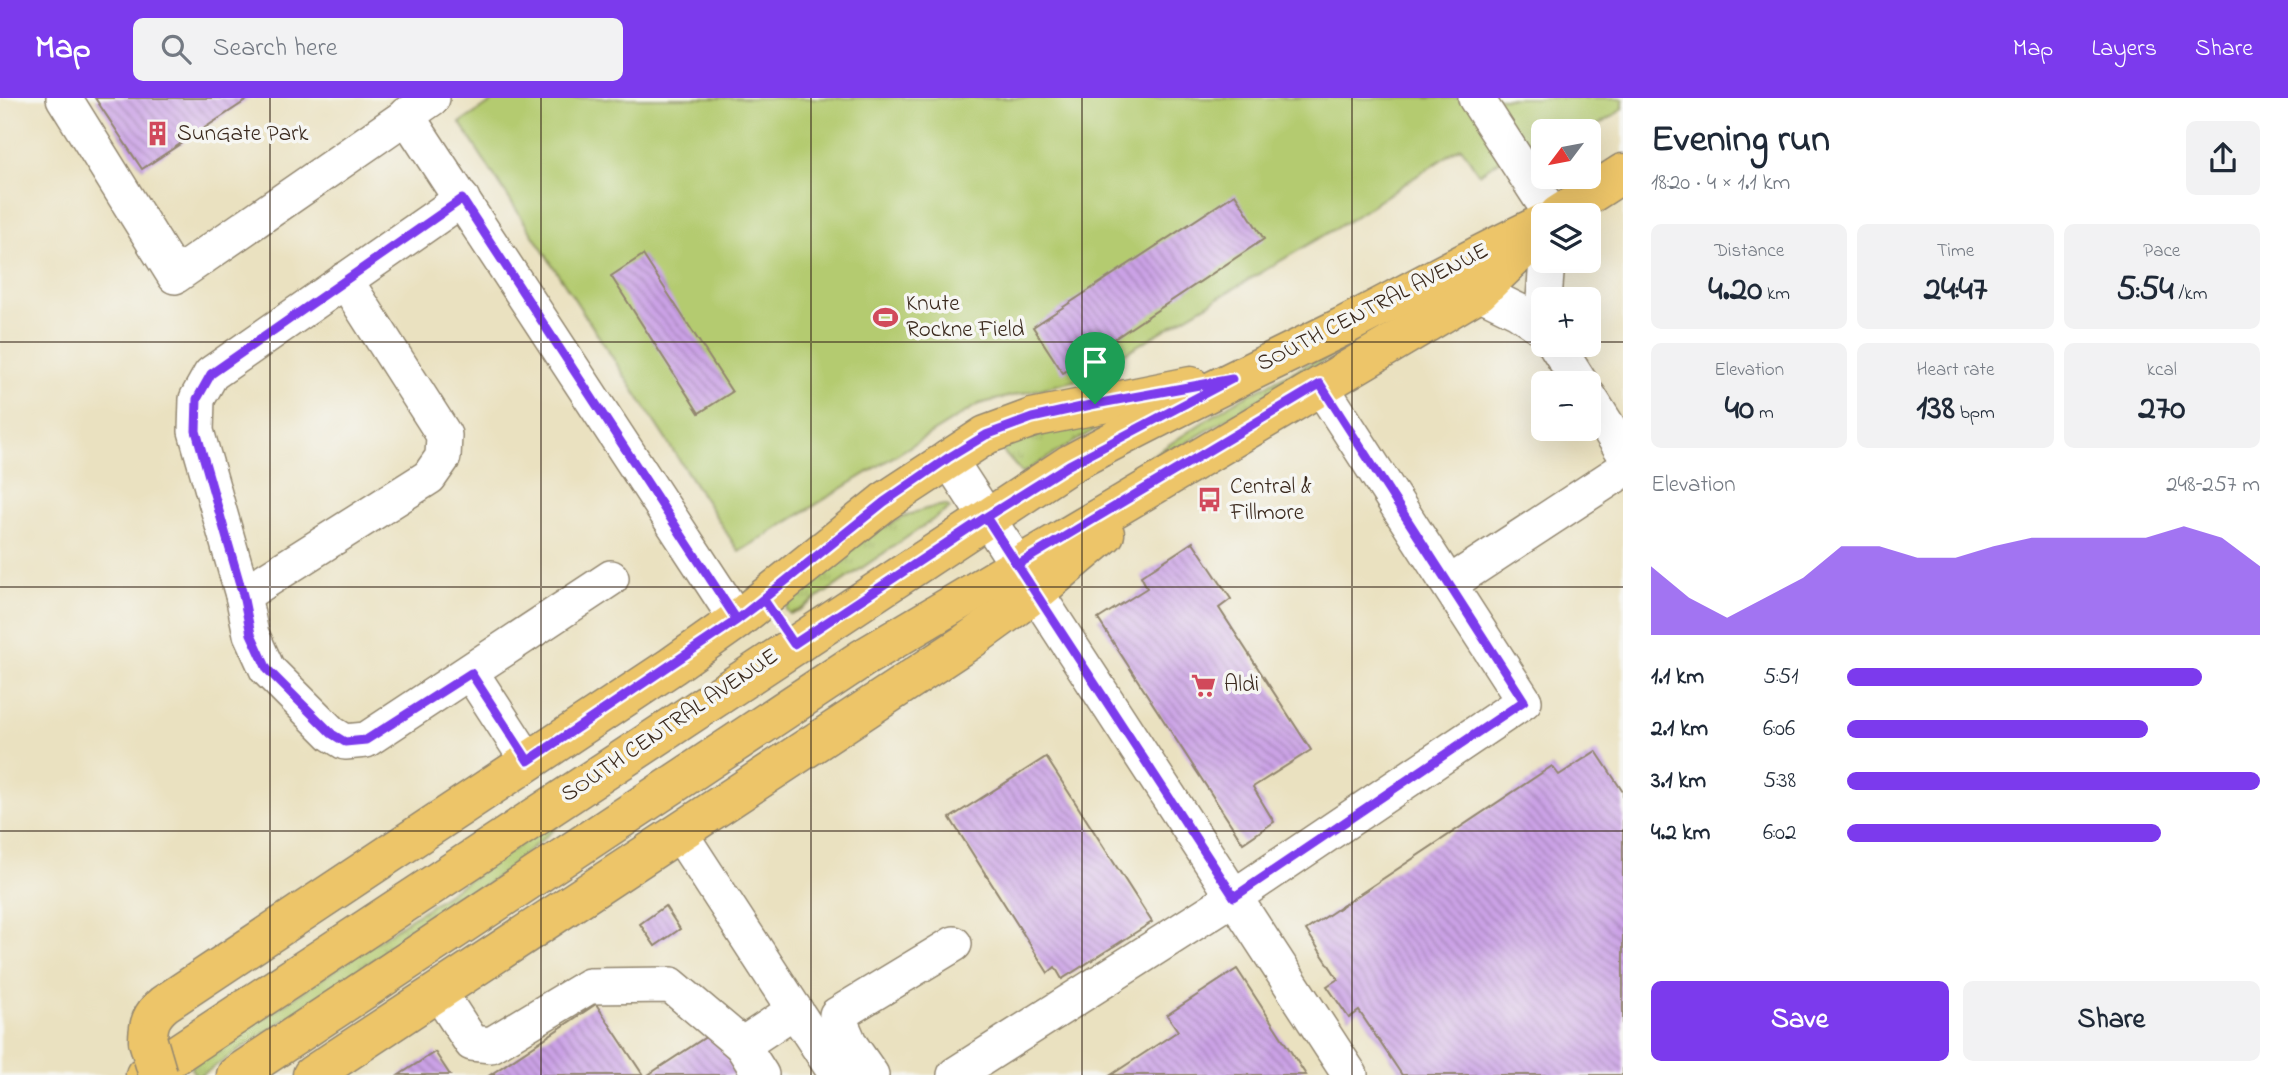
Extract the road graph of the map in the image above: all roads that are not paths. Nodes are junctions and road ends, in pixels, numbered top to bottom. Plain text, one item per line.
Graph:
1 (64, 98) edge
2 (1476, 98) edge
3 (419, 106) edge
4 (1623, 173) edge
5 (462, 199) junction
6 (1544, 203) edge
7 (1577, 203) edge
8 (1531, 232) edge
9 (1531, 239) edge
10 (345, 280) junction
11 (1479, 292) junction
12 (1531, 320) edge
13 (1232, 379) junction
14 (1320, 384) junction
15 (1601, 416) edge
16 (1623, 451) edge
17 (948, 458) junction
18 (1623, 470) edge
19 (986, 517) junction
20 (611, 578) dead end
21 (1026, 579) junction
22 (1449, 584) junction
23 (243, 595) junction
24 (751, 610) junction
25 (794, 644) junction
26 (471, 673) junction
27 (528, 761) junction
28 (679, 832) junction
29 (1234, 897) junction
30 (954, 944) dead end
31 (438, 990) junction
32 (795, 1010) junction
33 (742, 1045) junction
34 (150, 1064) edge
35 (236, 1075) edge
36 (312, 1075) edge
37 (761, 1075) edge
38 (837, 1075) edge
39 (871, 1075) edge
40 (955, 1075) edge
41 (1350, 1075) edge

1 - 3 street
2 - 6 street
3 - 5 street
4 - 7 main road
5 - 10 street
5 - 24 street
8 - 13 main road, SOUTH CENTRAL AVENUE
9 - 11 main road, SOUTH CENTRAL AVENUE
10 - 23 street
10 - 23 street
11 - 12 street
11 - 14 main road, SOUTH CENTRAL AVENUE
13 - 17 main road
13 - 19 main road, SOUTH CENTRAL AVENUE
14 - 21 main road, SOUTH CENTRAL AVENUE
14 - 22 street
15 - 16 street
17 - 19 street
17 - 24 main road
18 - 22 street
19 - 21 street
19 - 25 main road, SOUTH CENTRAL AVENUE
20 - 26 street
21 - 28 main road
21 - 29 street
21 - 35 main road
22 - 29 street
23 - 26 street
24 - 25 main road
24 - 27 main road
25 - 34 main road, SOUTH CENTRAL AVENUE
26 - 27 street
27 - 34 main road
28 - 31 main road
28 - 32 street
29 - 40 street
29 - 41 street
30 - 39 street
31 - 33 street
31 - 36 main road
32 - 33 street
32 - 38 street
33 - 37 street

